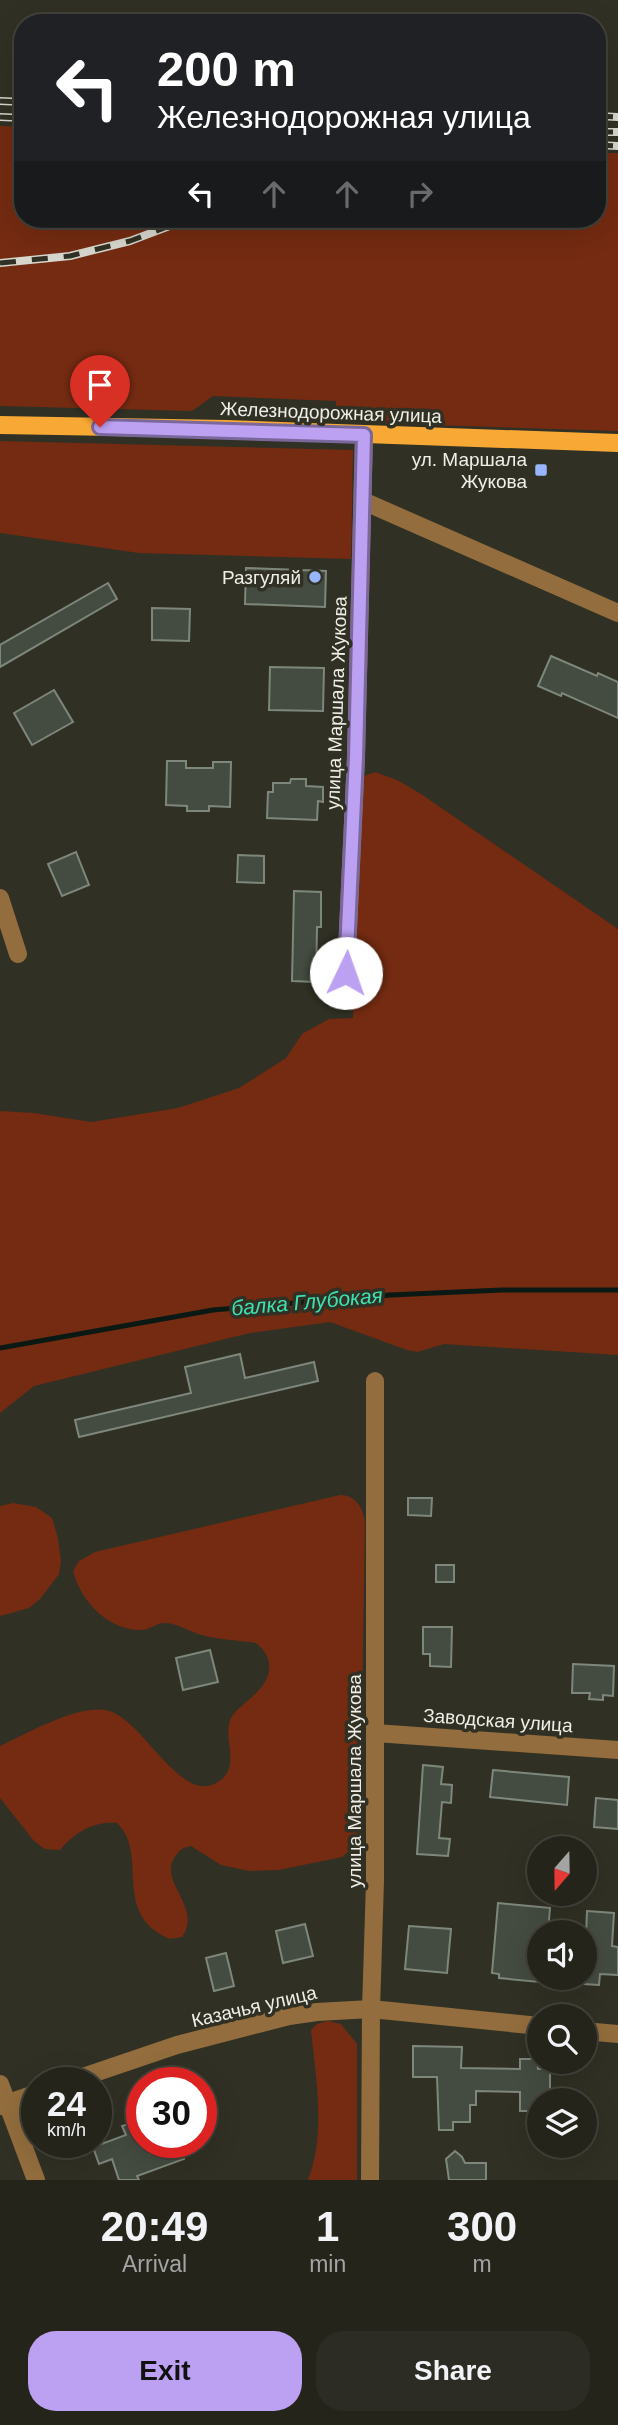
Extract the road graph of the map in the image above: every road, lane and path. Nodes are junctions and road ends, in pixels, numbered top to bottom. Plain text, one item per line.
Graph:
1 (0, 425) edge
2 (364, 435) junction
3 (618, 443) edge
4 (363, 501) junction
5 (618, 613) edge
6 (0, 898) edge
7 (18, 954) dead end
8 (346, 973) dead end
9 (375, 1381) dead end
10 (375, 1733) junction
11 (618, 1750) edge
12 (371, 2009) junction
13 (527, 2025) edge
14 (597, 2032) edge
15 (618, 2034) edge
16 (112, 2067) edge
17 (0, 2084) edge
18 (21, 2099) edge
19 (4, 2105) edge
20 (36, 2180) edge
21 (370, 2180) edge

1 - 2 main road, Железнодорожная улица
2 - 3 main road, Железнодорожная улица
2 - 4 street, улица Маршала Жукова
4 - 5 street
4 - 8 street, улица Маршала Жукова
6 - 7 street
9 - 10 street, улица Маршала Жукова
10 - 11 street, Заводская улица
10 - 12 street, улица Маршала Жукова
12 - 13 street, Казачья улица
12 - 16 street, Казачья улица
12 - 21 street, улица Маршала Жукова
14 - 15 street
17 - 19 street
18 - 19 street
19 - 20 street

